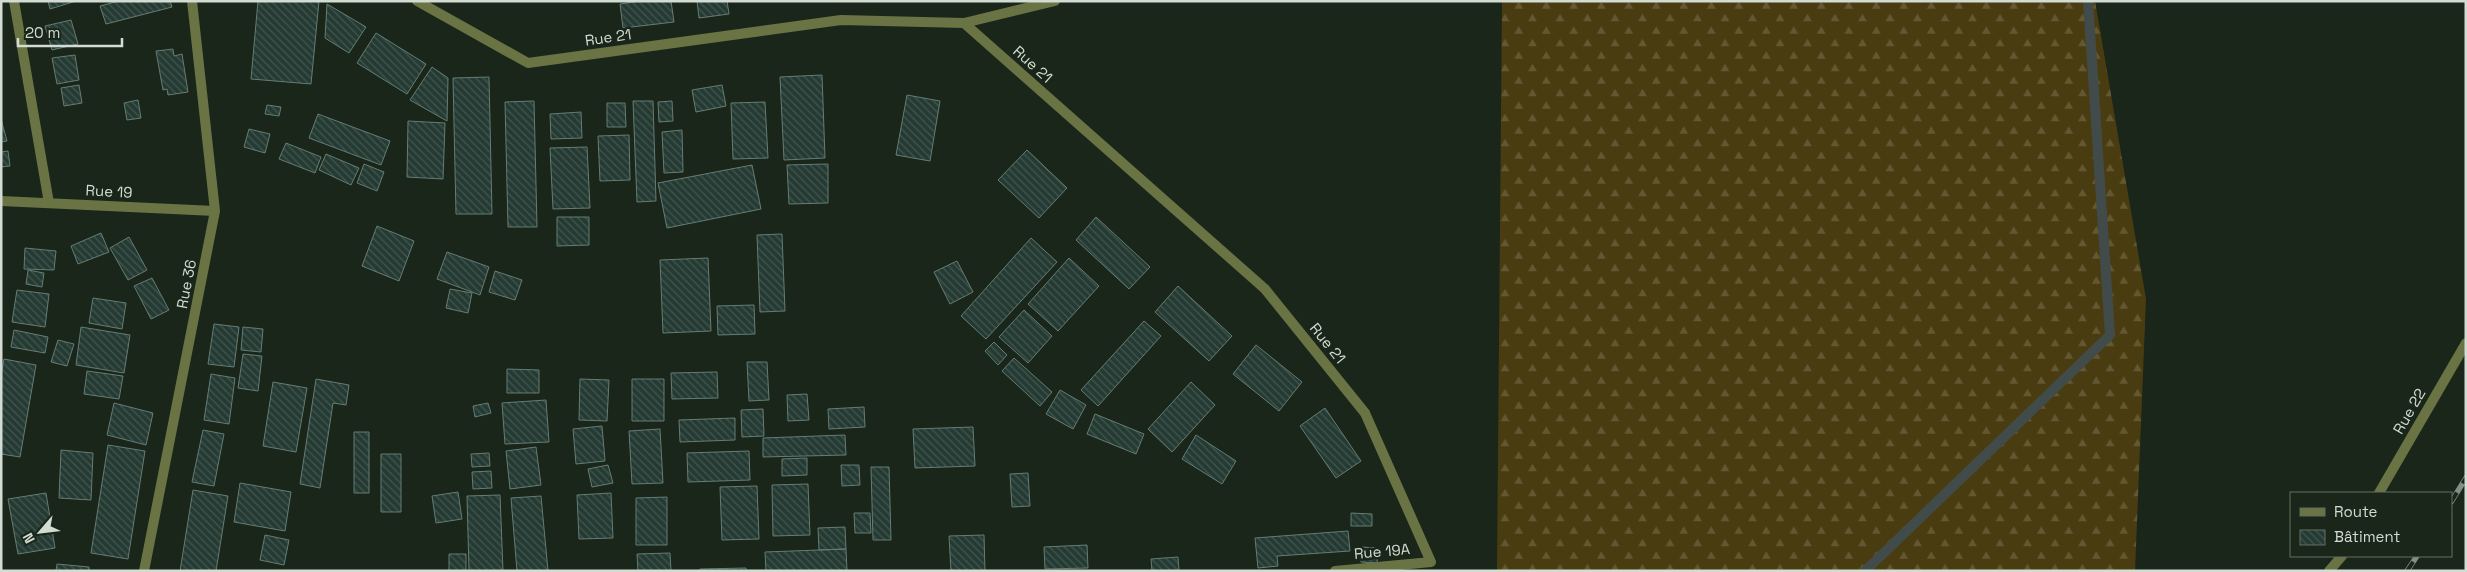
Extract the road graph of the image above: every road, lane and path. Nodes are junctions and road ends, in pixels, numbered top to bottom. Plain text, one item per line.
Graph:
1 (14, 1) edge
2 (192, 1) edge
3 (417, 1) edge
4 (1055, 1) edge
5 (964, 22) junction
6 (1, 201) edge
7 (49, 203) junction
8 (215, 211) junction
9 (2466, 343) edge
10 (2380, 492) edge
11 (2341, 557) edge
12 (1431, 562) joint
13 (144, 571) edge
14 (1335, 571) edge
15 (2329, 571) edge

1 - 7 street
2 - 8 street, Rue 36
3 - 5 street, Rue 21
4 - 5 street
5 - 12 street, Rue 21
6 - 7 street, Rue 19
7 - 8 street, Rue 19
8 - 13 street, Rue 36
9 - 10 street, Rue 22
11 - 15 street
12 - 14 street, Rue 19A

